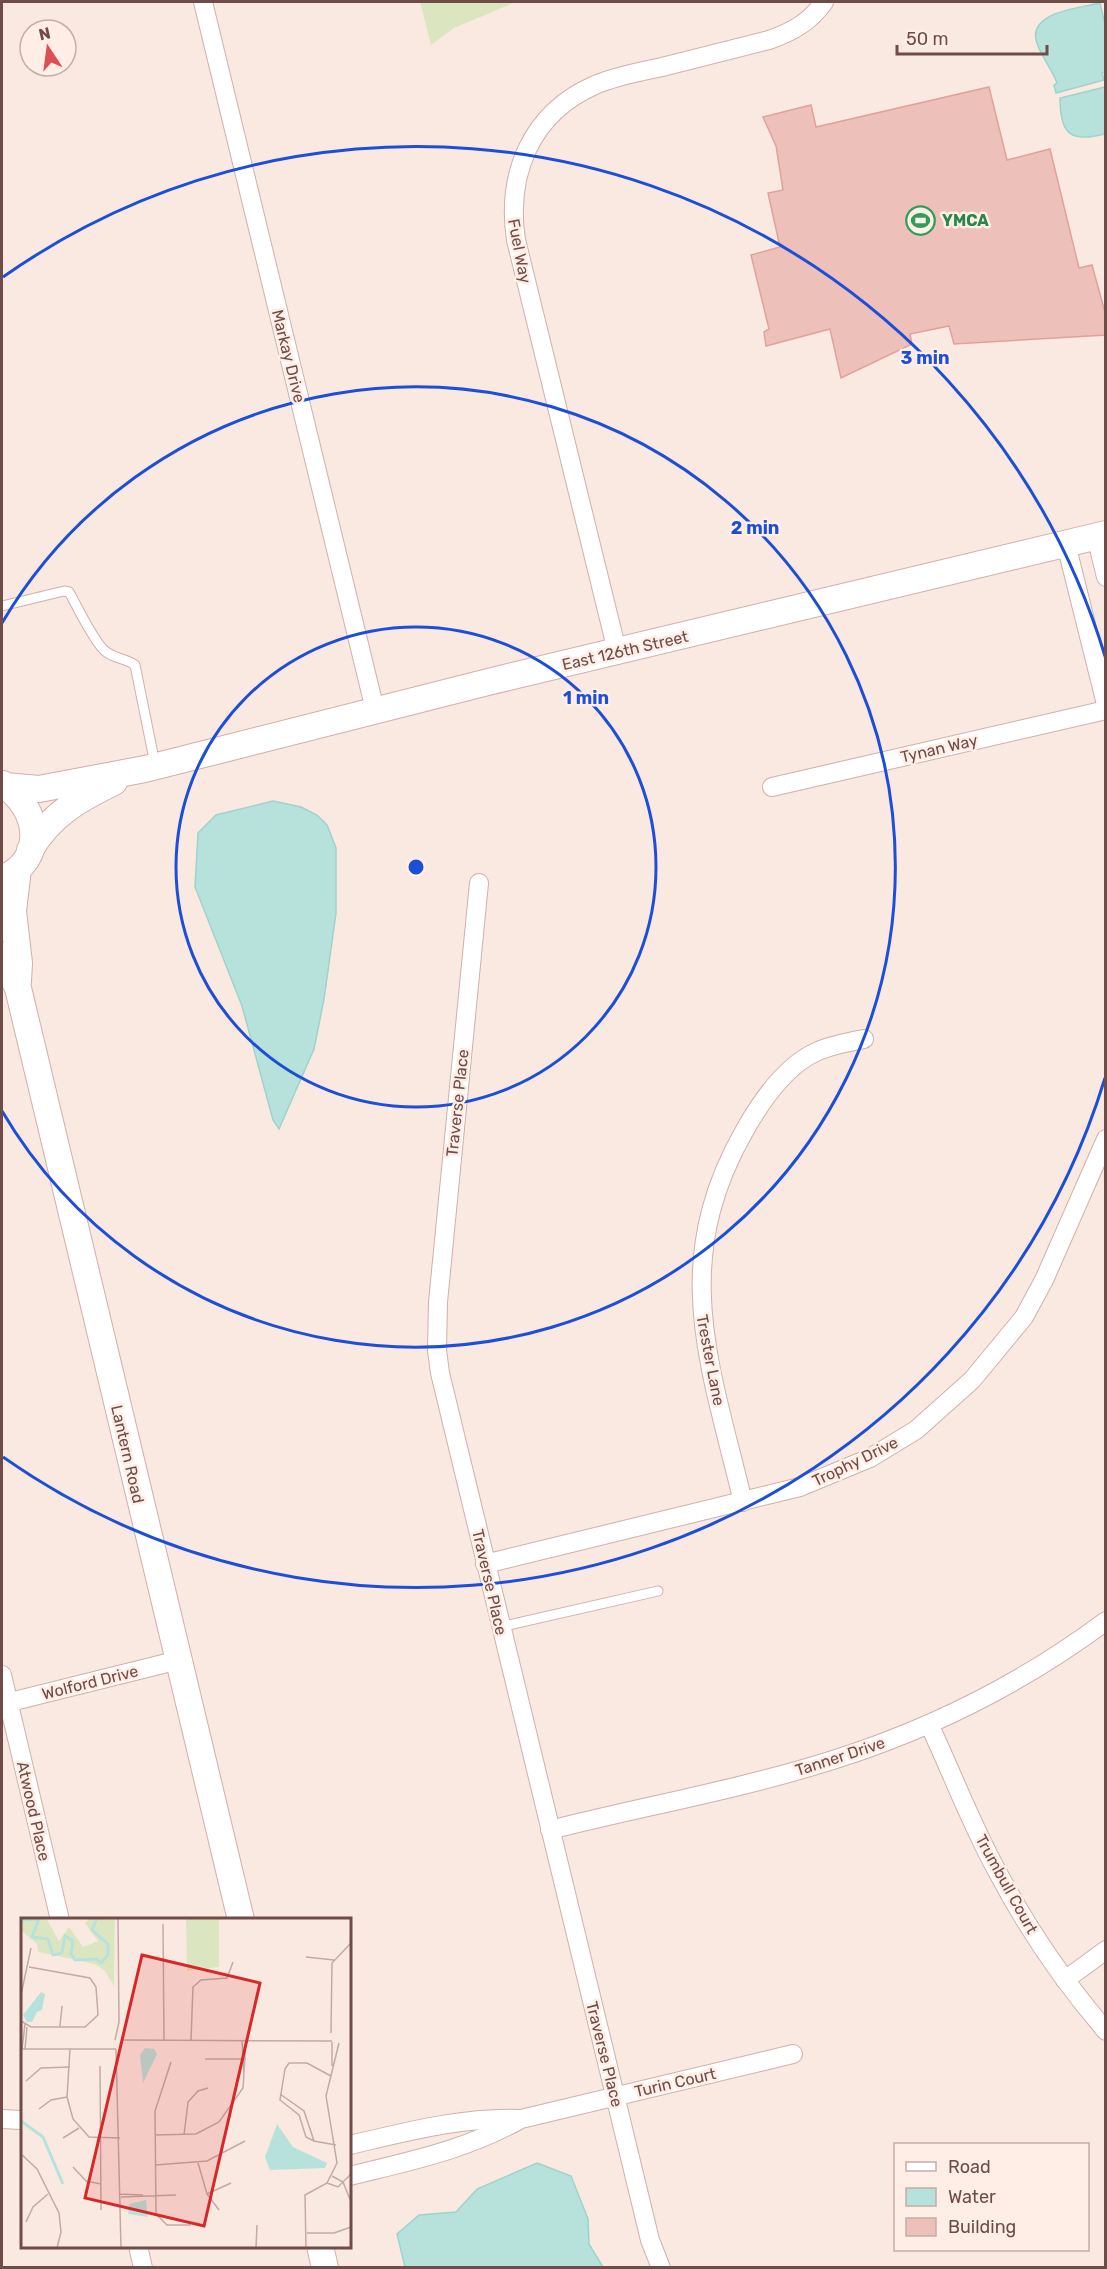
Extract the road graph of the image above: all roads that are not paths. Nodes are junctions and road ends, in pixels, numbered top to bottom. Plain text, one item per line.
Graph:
1 (203, 2) edge
2 (824, 2) edge
3 (1101, 535) edge
4 (1066, 544) junction
5 (1106, 577) edge
6 (2, 606) edge
7 (617, 651) junction
8 (1106, 704) edge
9 (375, 710) junction
10 (1106, 710) edge
11 (150, 767) junction
12 (3, 785) edge
13 (772, 787) dead end
14 (16, 866) edge
15 (479, 883) dead end
16 (2, 956) edge
17 (18, 988) junction
18 (864, 1039) dead end
19 (1106, 1139) edge
20 (743, 1502) junction
21 (485, 1564) junction
22 (658, 1591) dead end
23 (1106, 1622) edge
24 (500, 1627) junction
25 (179, 1660) junction
26 (2, 1675) edge
27 (5, 1703) edge
28 (930, 1724) junction
29 (550, 1830) junction
30 (59, 1918) edge
31 (241, 1918) edge
32 (1106, 1950) edge
33 (1065, 1980) junction
34 (1106, 2031) edge
35 (793, 2054) dead end
36 (615, 2096) junction
37 (2, 2119) edge
38 (521, 2119) junction
39 (21, 2120) edge
40 (351, 2145) edge
41 (351, 2176) edge
42 (138, 2248) edge
43 (320, 2248) edge
44 (143, 2268) edge
45 (325, 2268) edge
46 (661, 2268) edge

1 - 9 street, Markay Drive
2 - 7 street, Fuel Way
3 - 4 main road, East 126th Street
3 - 5 street
4 - 7 main road, East 126th Street
4 - 8 street
6 - 11 lane
7 - 9 main road, East 126th Street
9 - 11 main road, East 126th Street
10 - 13 street, Tynan Way
11 - 12 main road, East 126th Street
11 - 14 main road, East 126th Street
12 - 14 main road, Lantern Road
14 - 17 main road, Lantern Road
15 - 21 street, Traverse Place
16 - 17 main road, Lantern Road
17 - 25 main road, Lantern Road
18 - 20 street, Trester Lane
19 - 20 street, Trophy Drive
20 - 21 street, Trophy Drive
21 - 24 street, Traverse Place
22 - 24 lane
23 - 28 street, Tanner Drive
24 - 29 street, Traverse Place
25 - 27 street, Wolford Drive
25 - 31 main road, Lantern Road
26 - 27 street, Atwood Place
27 - 30 street, Atwood Place
28 - 29 street, Tanner Drive
28 - 33 street, Trumbull Court
29 - 36 street, Traverse Place
32 - 33 street
33 - 34 street, Trumbull Court
35 - 36 street, Turin Court
36 - 38 street, Turin Court
36 - 46 street, Traverse Place
37 - 39 street
38 - 40 street, Turin Court
38 - 41 street, Turin Court
42 - 44 street
43 - 45 main road

